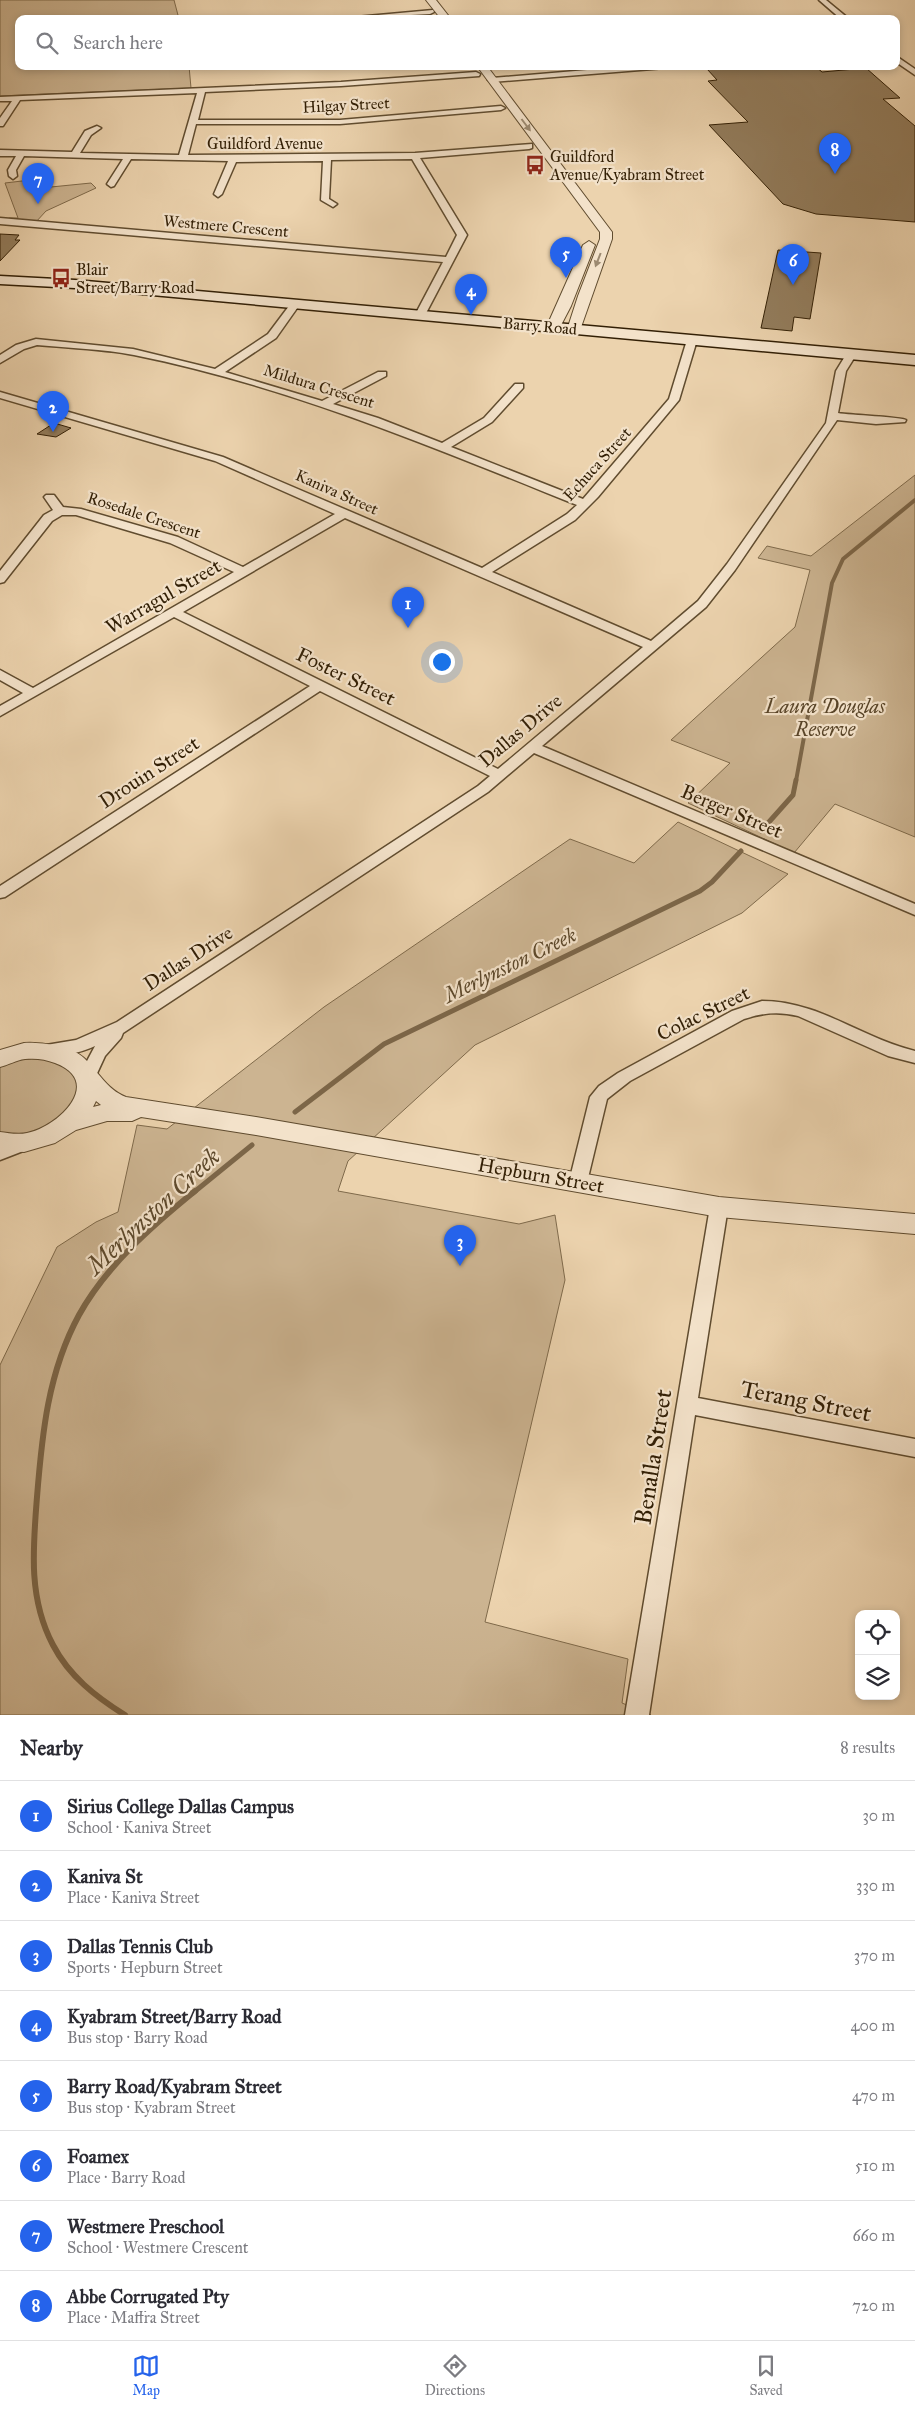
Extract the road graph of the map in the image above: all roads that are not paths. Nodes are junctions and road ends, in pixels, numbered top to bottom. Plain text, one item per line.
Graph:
1 (421, 0) edge
2 (431, 0) edge
3 (822, 0) edge
4 (432, 15) edge
5 (443, 15) edge
6 (841, 15) edge
7 (900, 61) edge
8 (518, 70) edge
9 (481, 71) edge
10 (915, 73) edge
11 (202, 90) junction
12 (18, 98) junction
13 (0, 99) edge
14 (501, 108) junction
15 (192, 122) junction
16 (0, 124) edge
17 (97, 128) dead end
18 (535, 146) junction
19 (0, 153) edge
20 (21, 154) junction
21 (74, 155) junction
22 (129, 156) junction
23 (415, 156) junction
24 (183, 157) junction
25 (327, 158) junction
26 (233, 159) junction
27 (13, 176) dead end
28 (111, 184) dead end
29 (218, 194) dead end
30 (333, 204) dead end
31 (589, 217) junction
32 (0, 221) edge
33 (448, 260) junction
34 (0, 275) edge
35 (0, 280) edge
36 (75, 284) junction
37 (295, 304) junction
38 (420, 315) junction
39 (553, 328) junction
40 (574, 330) junction
41 (692, 340) junction
42 (832, 353) junction
43 (851, 355) junction
44 (0, 360) edge
45 (915, 360) edge
46 (841, 371) junction
47 (218, 372) junction
48 (382, 374) dead end
49 (519, 386) dead end
50 (2, 398) edge
51 (324, 404) junction
52 (834, 416) junction
53 (902, 420) dead end
54 (442, 447) junction
55 (50, 497) dead end
56 (586, 504) junction
57 (60, 511) junction
58 (345, 513) junction
59 (243, 571) junction
60 (483, 573) junction
61 (0, 579) edge
62 (173, 612) junction
63 (652, 646) junction
64 (0, 674) edge
65 (320, 685) junction
66 (32, 694) junction
67 (0, 712) edge
68 (534, 748) junction
69 (501, 776) junction
70 (0, 893) edge
71 (915, 910) edge
72 (123, 1026) junction
73 (42, 1051) junction
74 (915, 1057) edge
75 (0, 1058) edge
76 (87, 1080) junction
77 (169, 1114) junction
78 (69, 1123) junction
79 (0, 1141) edge
80 (31, 1141) junction
81 (0, 1153) edge
82 (578, 1182) junction
83 (719, 1207) junction
84 (915, 1224) edge
85 (687, 1405) junction
86 (915, 1448) edge
87 (637, 1715) edge

1 - 4 street
2 - 5 street
3 - 6 street
7 - 10 street
8 - 9 street
9 - 11 street
9 - 14 street
9 -> 18 street
11 - 12 street
11 - 15 street
12 - 13 street
12 - 16 street
14 - 15 street, Hilgay Street
14 - 18 street
15 - 24 street
17 - 21 street
18 - 23 street, Guildford Avenue
18 - 31 street
19 - 20 street, Guildford Avenue
20 - 21 street, Guildford Avenue
20 - 27 street
21 - 22 street, Guildford Avenue
22 - 24 street, Guildford Avenue
22 - 28 street
23 - 25 street, Guildford Avenue
23 - 33 street
24 - 26 street, Guildford Avenue
25 - 26 street, Guildford Avenue
25 - 30 street
26 - 29 street
31 - 39 street
31 -> 40 street
32 - 33 street, Westmere Crescent
33 - 38 street
34 - 36 main road, Barry Road
35 - 36 main road, Barry Road
36 - 37 main road, Barry Road
37 - 38 main road, Barry Road
37 - 47 street
38 - 39 main road, Barry Road
39 - 40 main road, Barry Road
40 - 41 main road, Barry Road
41 - 42 main road, Barry Road
41 - 56 street, Echuca Street
42 - 43 main road, Barry Road
42 - 46 street
43 - 45 main road, Barry Road
43 - 46 street, Dallas Drive
44 - 47 street, Mildura Crescent
46 - 52 street, Dallas Drive
47 - 51 street, Mildura Crescent
48 - 51 street
49 - 54 street
50 - 58 street, Kaniva Street
51 - 54 street, Mildura Crescent
52 - 53 street
52 - 63 street, Dallas Drive
54 - 56 street, Mildura Crescent
55 - 57 street, Rosedale Crescent
56 - 60 street, Echuca Street
57 - 59 street, Rosedale Crescent
57 - 61 street, Rosedale Crescent
58 - 59 street, Warragul Street
58 - 60 street, Kaniva Street
59 - 62 street, Warragul Street
60 - 63 street, Kaniva Street
62 - 65 street, Foster Street
62 - 66 street, Warragul Street
63 - 68 street, Dallas Drive
64 - 66 street
65 - 69 street, Foster Street
65 - 70 street, Drouin Street
66 - 67 street, Warragul Street
68 - 69 street, Dallas Drive
68 - 71 street, Berger Street
69 - 72 street, Dallas Drive
72 - 73 street, Dallas Drive
72 - 76 street, Dallas Drive
73 - 75 street
73 - 76 street, Hepburn Street
74 - 82 street, Colac Street
76 - 77 street, Hepburn Street
76 - 78 street
77 - 78 street, Hepburn Street
77 - 82 street, Hepburn Street
78 - 80 street
79 - 80 street
80 - 81 street
82 - 83 street, Hepburn Street
83 - 84 street, Hepburn Street
83 - 85 street, Benalla Street
85 - 86 street, Terang Street
85 - 87 street, Benalla Street

